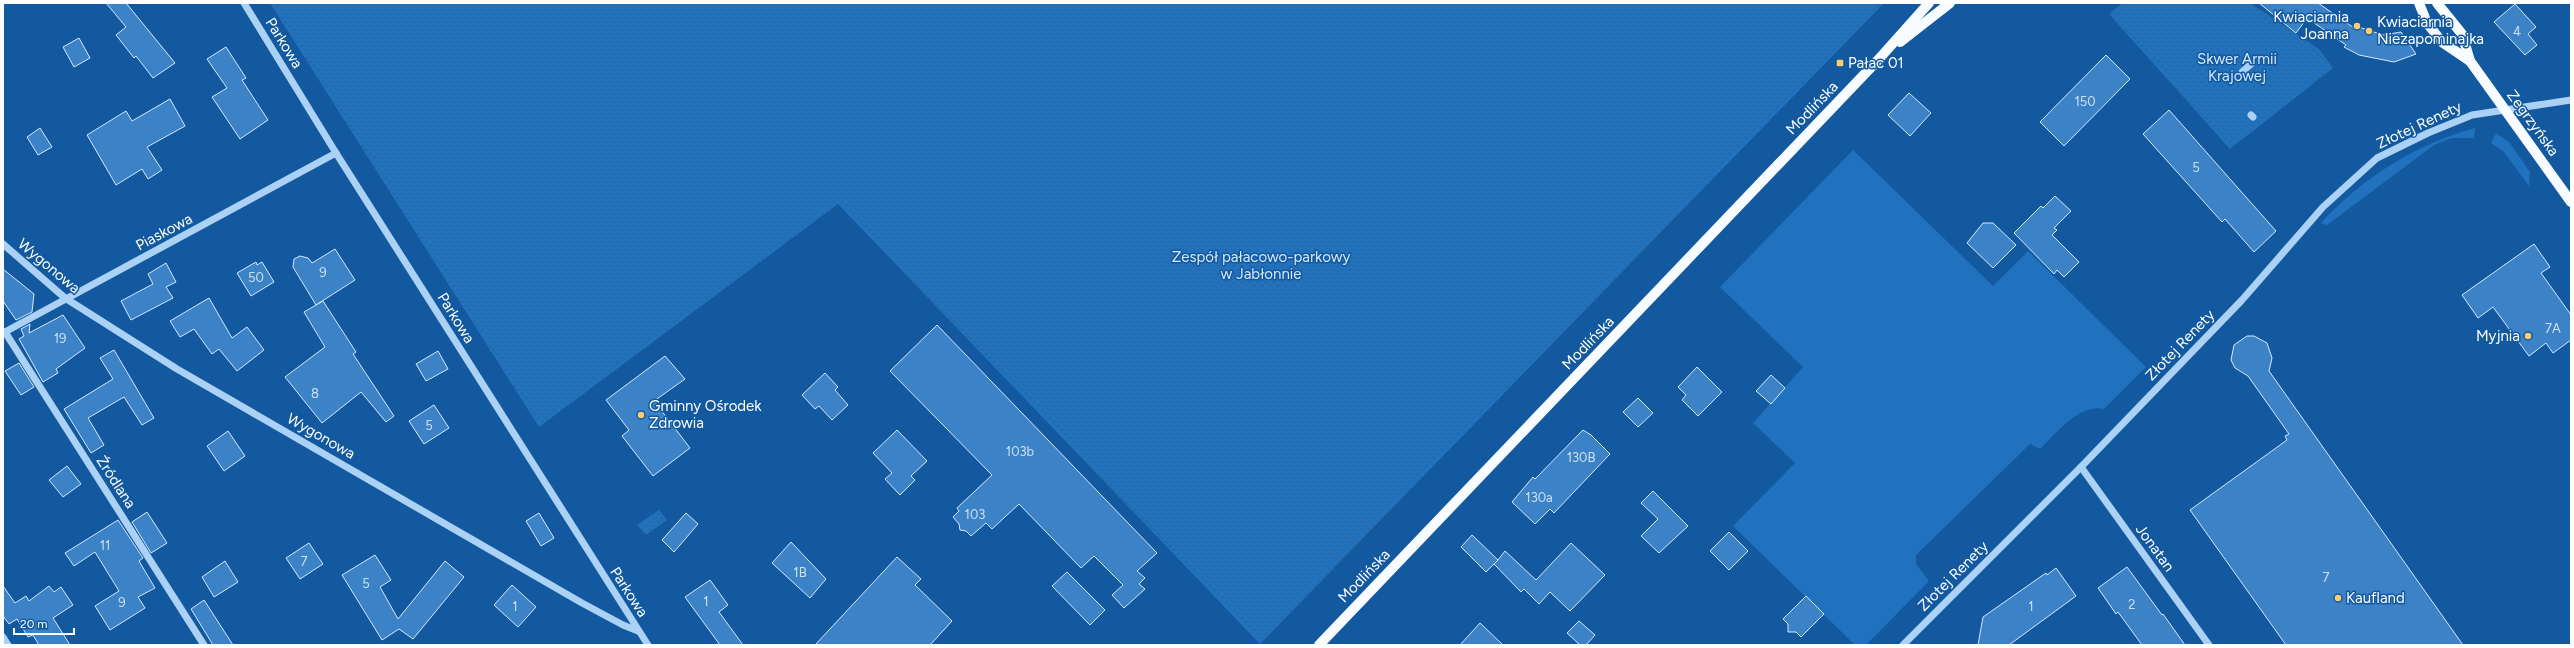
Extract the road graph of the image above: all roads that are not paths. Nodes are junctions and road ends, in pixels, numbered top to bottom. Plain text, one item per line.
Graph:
1 (244, 3) edge
2 (1929, 3) edge
3 (1950, 3) edge
4 (2419, 3) edge
5 (2437, 3) edge
6 (1878, 60) junction
7 (2470, 62) junction
8 (2252, 64) dead end
9 (2245, 76) dead end
10 (2571, 100) edge
11 (2504, 109) junction
12 (336, 153) junction
13 (2571, 202) edge
14 (3, 244) edge
15 (65, 298) junction
16 (4, 332) edge
17 (2081, 467) junction
18 (638, 631) junction
19 (3, 638) edge
20 (8, 645) edge
21 (204, 645) edge
22 (648, 645) edge
23 (1319, 645) edge
24 (1903, 645) edge
25 (2208, 645) edge

1 - 12 street, Parkowa
2 - 6 main road, Modlińska
3 - 6 main road, Modlińska
4 - 7 main road, Zegrzyńska
5 - 7 main road, Zegrzyńska
6 - 23 main road, Modlińska
7 - 11 main road, Zegrzyńska
8 - 9 street
10 - 11 street, Złotej Renety
11 - 13 main road, Zegrzyńska
11 - 17 street, Złotej Renety
12 - 15 street, Piaskowa
12 - 18 street, Parkowa
14 - 15 street, Wygonowa
15 - 16 street, Piaskowa
15 - 18 street, Wygonowa
16 - 21 street, Źródlana
17 - 24 street, Złotej Renety
17 - 25 street, Jonatan
18 - 22 street, Parkowa
19 - 20 street

